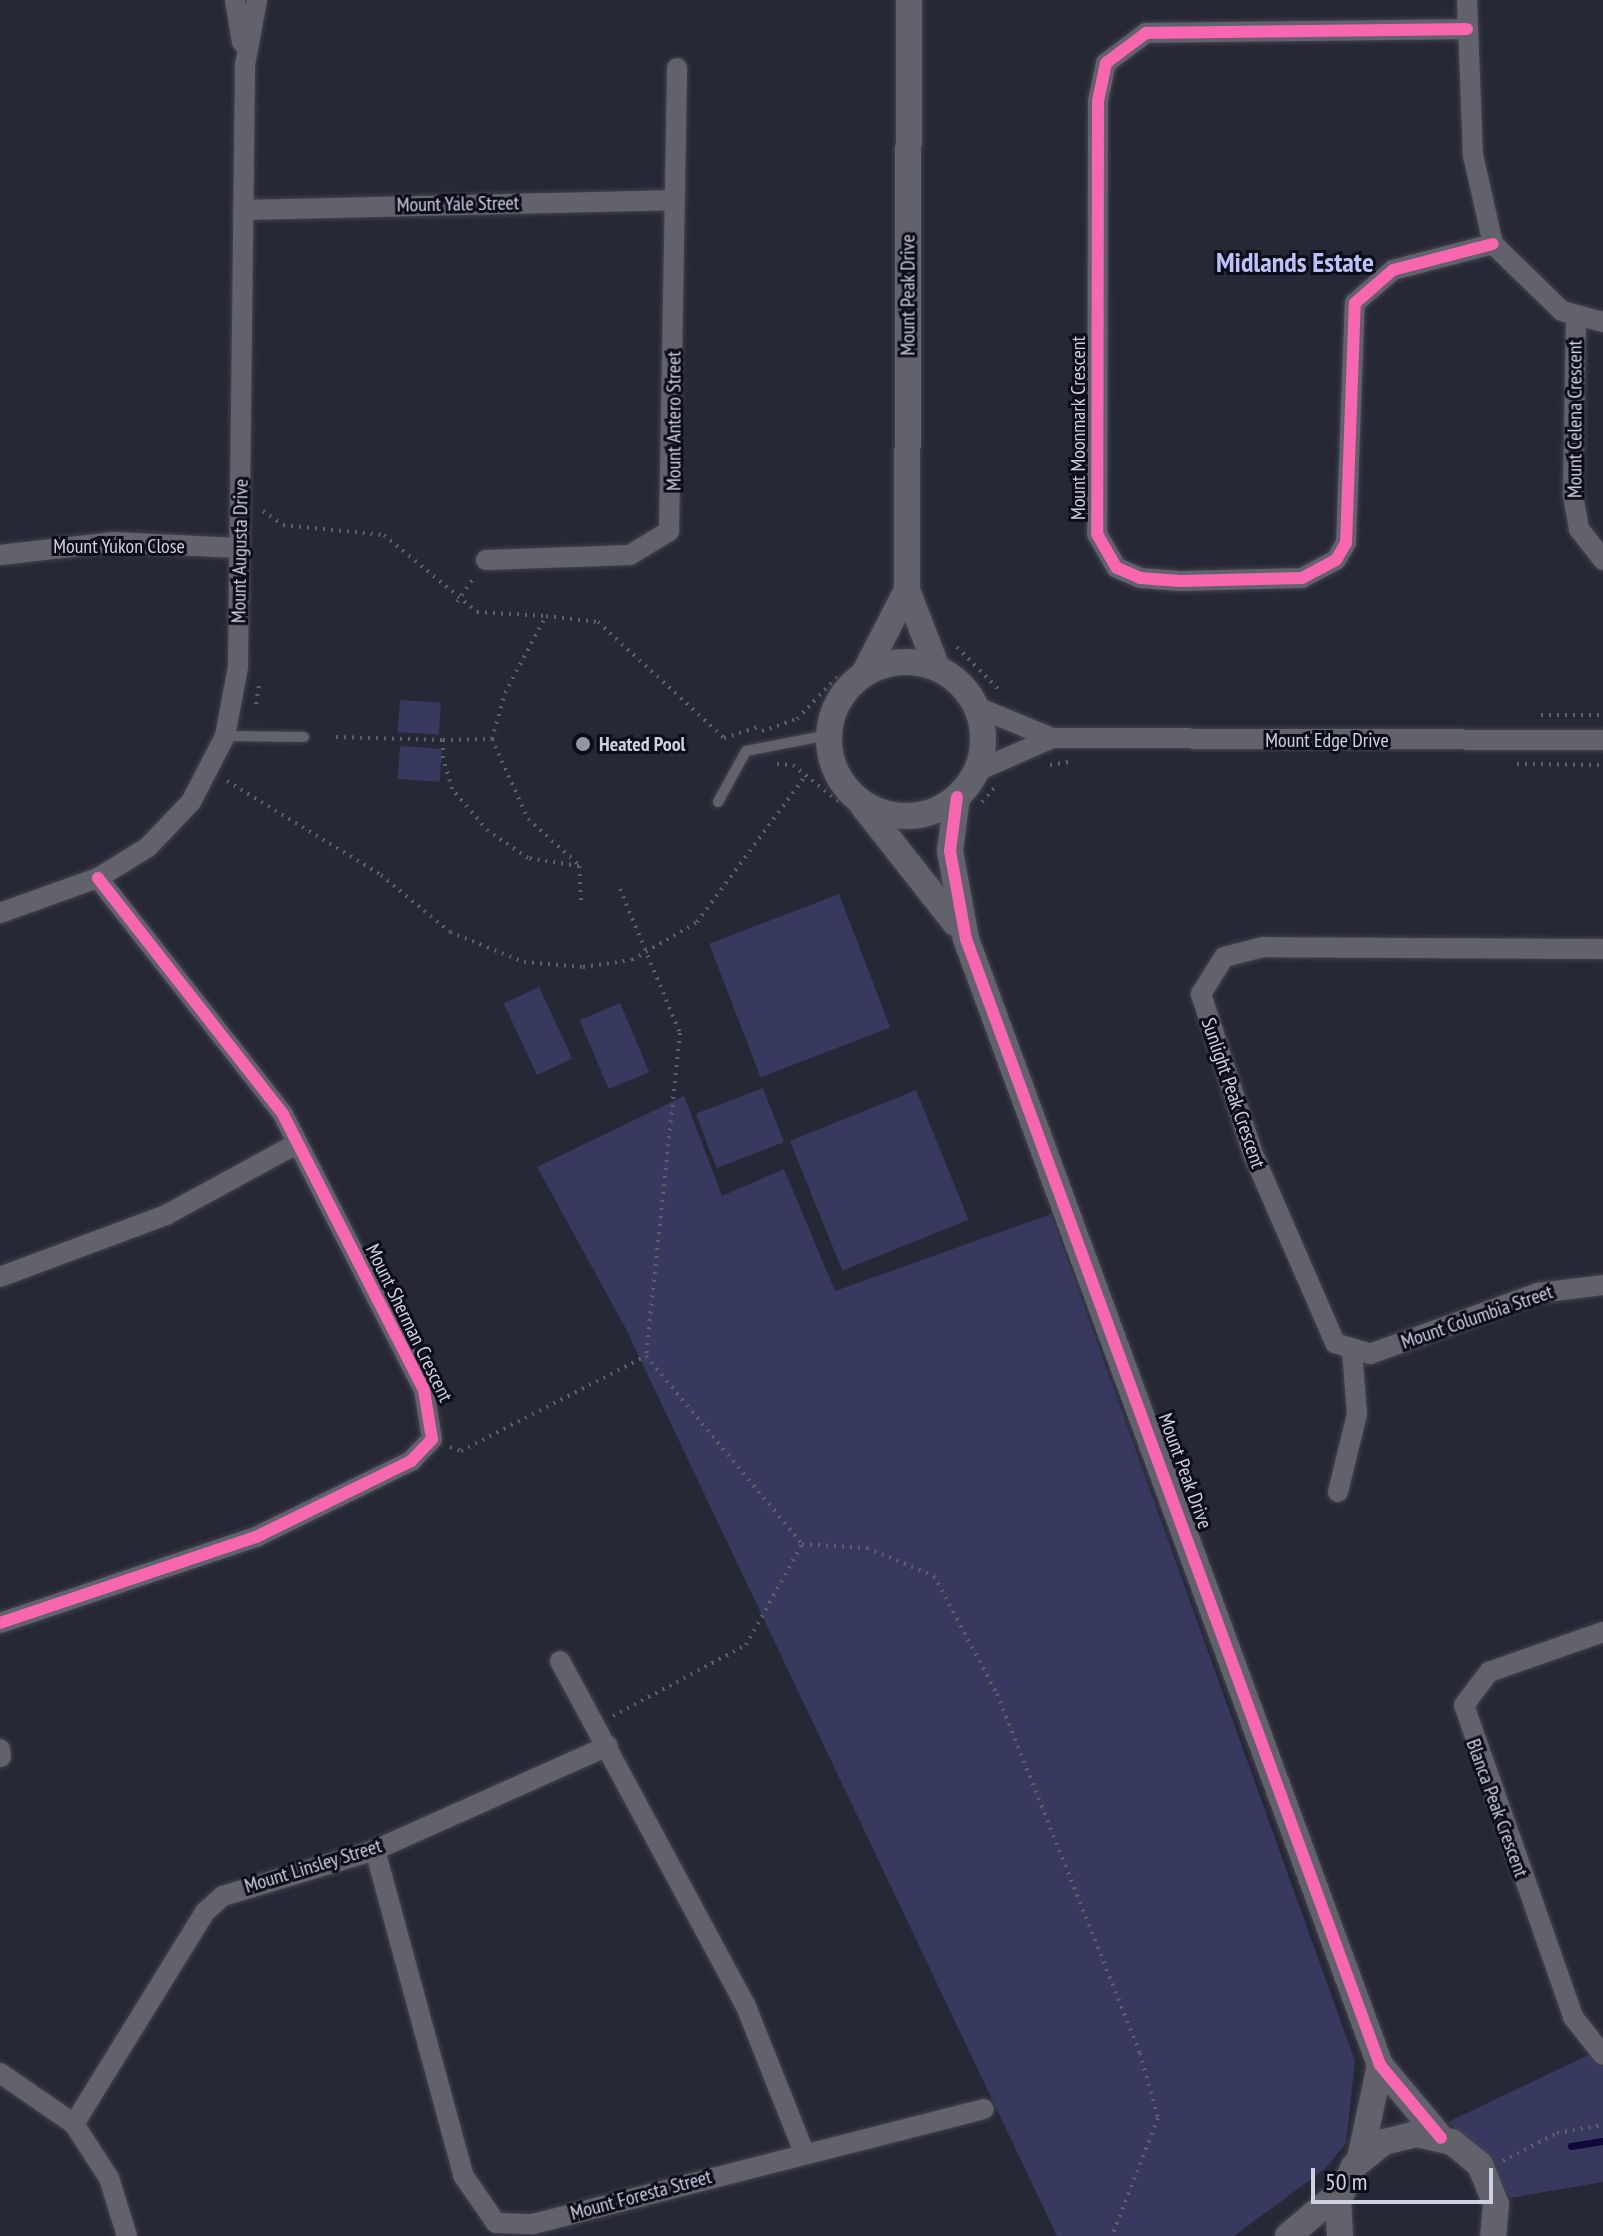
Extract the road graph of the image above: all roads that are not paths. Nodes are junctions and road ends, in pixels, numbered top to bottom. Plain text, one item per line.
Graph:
1 (235, 0) edge
2 (257, 0) edge
3 (909, 0) edge
4 (1467, 0) edge
5 (1467, 29) junction
6 (245, 65) junction
7 (677, 68) dead end
8 (673, 200) junction
9 (243, 210) junction
10 (1493, 244) junction
11 (1576, 316) junction
12 (1603, 322) edge
13 (239, 548) junction
14 (0, 555) edge
15 (486, 560) road end
16 (1603, 560) edge
17 (907, 590) junction
18 (937, 668) junction
19 (854, 671) junction
20 (977, 707) junction
21 (829, 735) junction
22 (225, 736) junction
23 (304, 737) dead end
24 (1062, 738) junction
25 (1603, 740) edge
26 (977, 771) junction
27 (718, 802) dead end
28 (967, 803) junction
29 (852, 804) junction
30 (98, 878) junction
31 (0, 913) edge
32 (966, 939) junction
33 (1603, 949) edge
34 (296, 1144) junction
35 (0, 1277) edge
36 (1603, 1285) edge
37 (1352, 1350) junction
38 (1338, 1492) dead end
39 (0, 1623) edge
40 (1603, 1632) edge
41 (560, 1661) dead end
42 (608, 1746) junction
43 (375, 1850) junction
44 (1603, 2055) edge
45 (1380, 2065) junction
46 (0, 2073) edge
47 (984, 2109) dead end
48 (74, 2124) junction
49 (1441, 2138) junction
50 (803, 2150) junction
51 (1360, 2159) junction
52 (1340, 2192) junction
53 (127, 2236) edge
54 (1288, 2236) edge
55 (1340, 2236) edge
56 (1493, 2236) edge

1 - 6 street, Mount Augusta Drive
2 - 6 street, Mount Augusta Drive
3 - 17 street, Mount Peak Drive
4 - 5 street
5 - 10 street
5 - 10 street, Mount Moonmark Crescent
6 - 9 street, Mount Augusta Drive
7 - 8 street, Mount Antero Street
8 - 9 street, Mount Yale Street
8 - 15 street, Mount Antero Street
9 - 13 street, Mount Augusta Drive
10 - 11 street
11 - 12 street
11 - 16 street, Mount Celena Crescent
13 - 14 street, Mount Yukon Close
13 - 22 street, Mount Augusta Drive
17 - 18 street, Mount Peak Drive
17 - 19 street, Mount Peak Drive
18 - 19 street
18 - 20 street, Mount Peak Drive
19 - 21 street, Mount Peak Drive
20 - 24 street, Mount Edge Drive
20 - 26 street
21 - 27 lane
21 - 29 street, Mount Peak Drive
22 - 23 lane
22 - 30 street, Mount Augusta Drive
24 - 25 street, Mount Edge Drive
24 - 26 street, Mount Edge Drive
26 - 28 street
28 - 29 street
28 - 32 street, Mount Peak Drive
29 - 32 street, Mount Peak Drive
30 - 31 street, Mount Augusta Drive
30 - 34 street, Mount Sherman Crescent
32 - 45 street, Mount Peak Drive
33 - 37 street, Sunlight Peak Crescent
34 - 35 street
34 - 39 street, Mount Sherman Crescent
36 - 37 street, Mount Columbia Street
37 - 38 street
40 - 44 street, Blanca Peak Crescent
41 - 42 street
42 - 43 street, Mount Linsley Street
42 - 50 street
43 - 48 street, Mount Linsley Street
43 - 50 street, Mount Foresta Street
45 - 49 street, Mount Peak Drive
45 - 51 street
46 - 48 street
47 - 50 street, Mount Foresta Street
48 - 53 street
49 - 51 street
49 - 56 street, Mount Peak Drive
51 - 52 street
52 - 54 street
52 - 55 street

